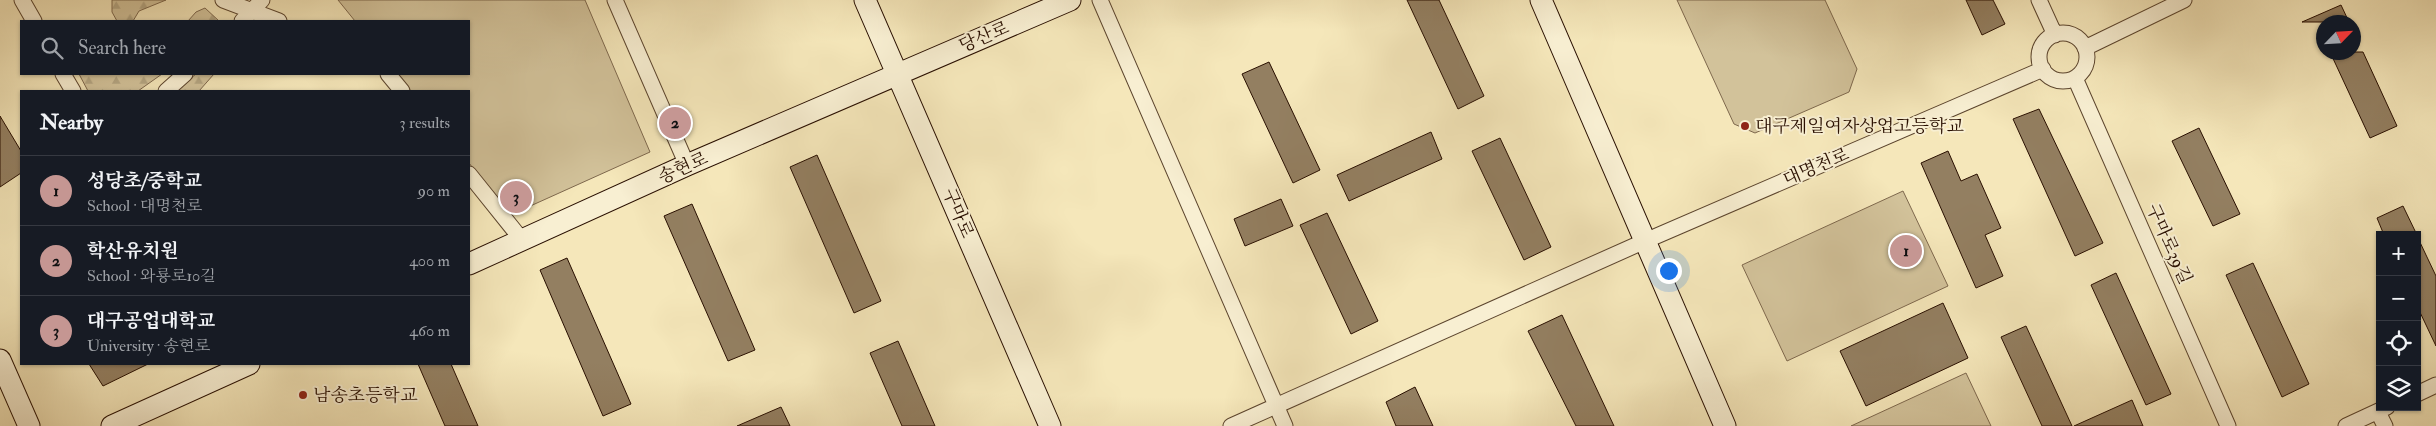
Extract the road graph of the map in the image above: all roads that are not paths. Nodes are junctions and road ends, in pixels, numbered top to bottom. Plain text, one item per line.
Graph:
1 (22, 0) edge
2 (223, 0) edge
3 (615, 0) edge
4 (865, 0) edge
5 (1070, 0) edge
6 (1100, 0) edge
7 (1541, 0) edge
8 (2039, 0) edge
9 (2184, 0) edge
10 (252, 11) edge
11 (33, 20) edge
12 (276, 20) edge
13 (2055, 35) junction
14 (2085, 48) junction
15 (2043, 69) junction
16 (898, 74) junction
17 (64, 75) edge
18 (184, 75) edge
19 (389, 75) edge
20 (2075, 78) junction
21 (72, 90) edge
22 (167, 90) edge
23 (401, 90) edge
24 (687, 166) junction
25 (470, 175) edge
26 (522, 240) junction
27 (1645, 241) junction
28 (470, 264) edge
29 (0, 360) edge
30 (247, 365) edge
31 (2436, 385) edge
32 (2421, 392) edge
33 (1276, 406) junction
34 (2378, 411) edge
35 (2382, 411) edge
36 (29, 426) edge
37 (112, 426) edge
38 (1050, 426) edge
39 (1231, 426) edge
40 (1286, 426) edge
41 (1725, 426) edge
42 (2228, 426) edge
43 (2346, 426) edge
44 (2385, 426) edge

1 - 11 street
2 - 10 street
3 - 24 street
4 - 16 main road, 구마로
5 - 16 main road, 당산로
6 - 33 street
7 - 27 main road
8 - 13 street
9 - 14 street
10 - 12 street
13 - 14 street
13 - 15 street
14 - 20 street
15 - 20 street
15 - 27 street, 대명천로
16 - 24 main road, 송현로
16 - 38 main road, 구마로
17 - 21 street
18 - 22 street
19 - 23 street
20 - 42 street, 구마로39길
24 - 26 main road, 송현로
25 - 26 street
26 - 28 main road, 송현로
27 - 33 street, 대명천로
27 - 41 main road
29 - 36 main road
30 - 37 main road
31 - 32 street
33 - 39 street, 대명천로
33 - 40 street
34 - 43 street
35 - 44 street

